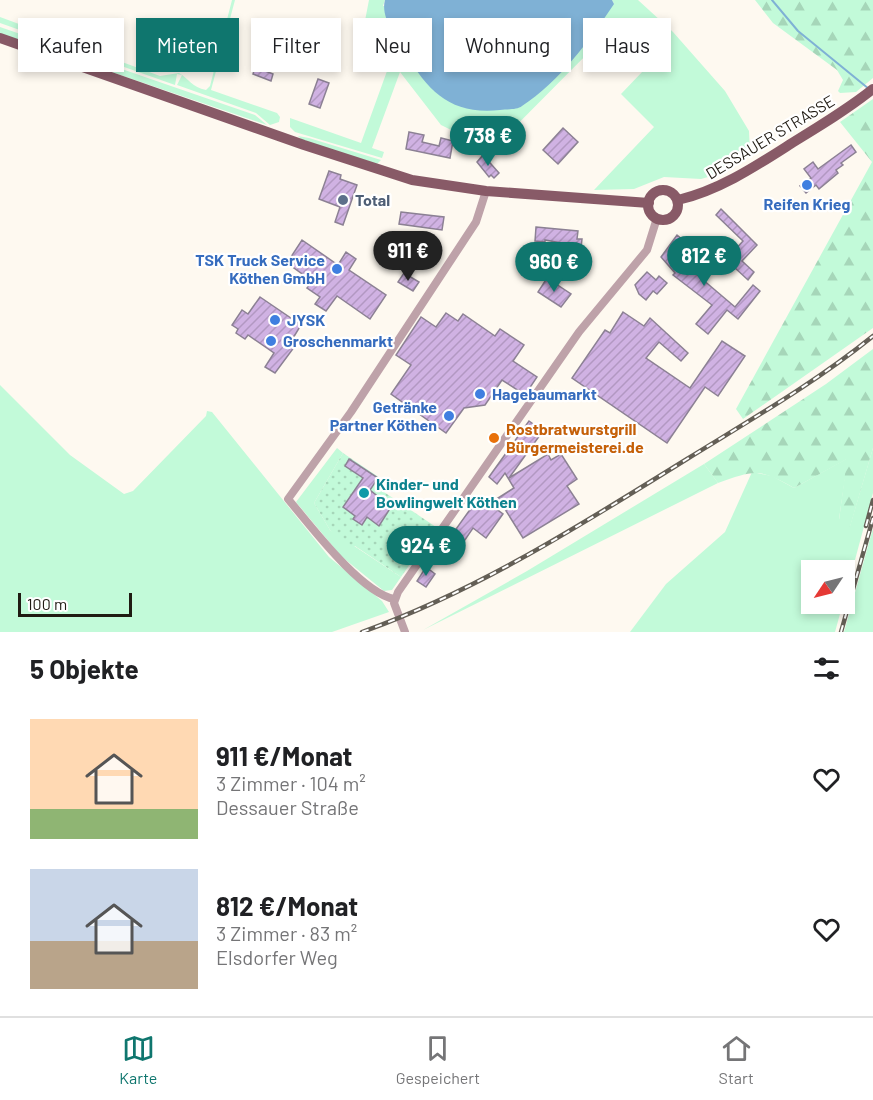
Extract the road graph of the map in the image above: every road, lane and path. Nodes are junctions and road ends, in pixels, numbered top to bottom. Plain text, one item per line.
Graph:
1 (0, 38) edge
2 (873, 89) edge
3 (486, 191) junction
4 (678, 200) junction
5 (649, 203) junction
6 (657, 218) junction
7 (394, 603) junction
8 (404, 631) edge

1 - 3 main road
2 - 4 main road, DESSAUER STRASSE
3 - 5 main road
3 - 7 street
4 - 5 main road
4 - 6 main road
5 - 6 main road
6 - 7 street
7 - 8 street

